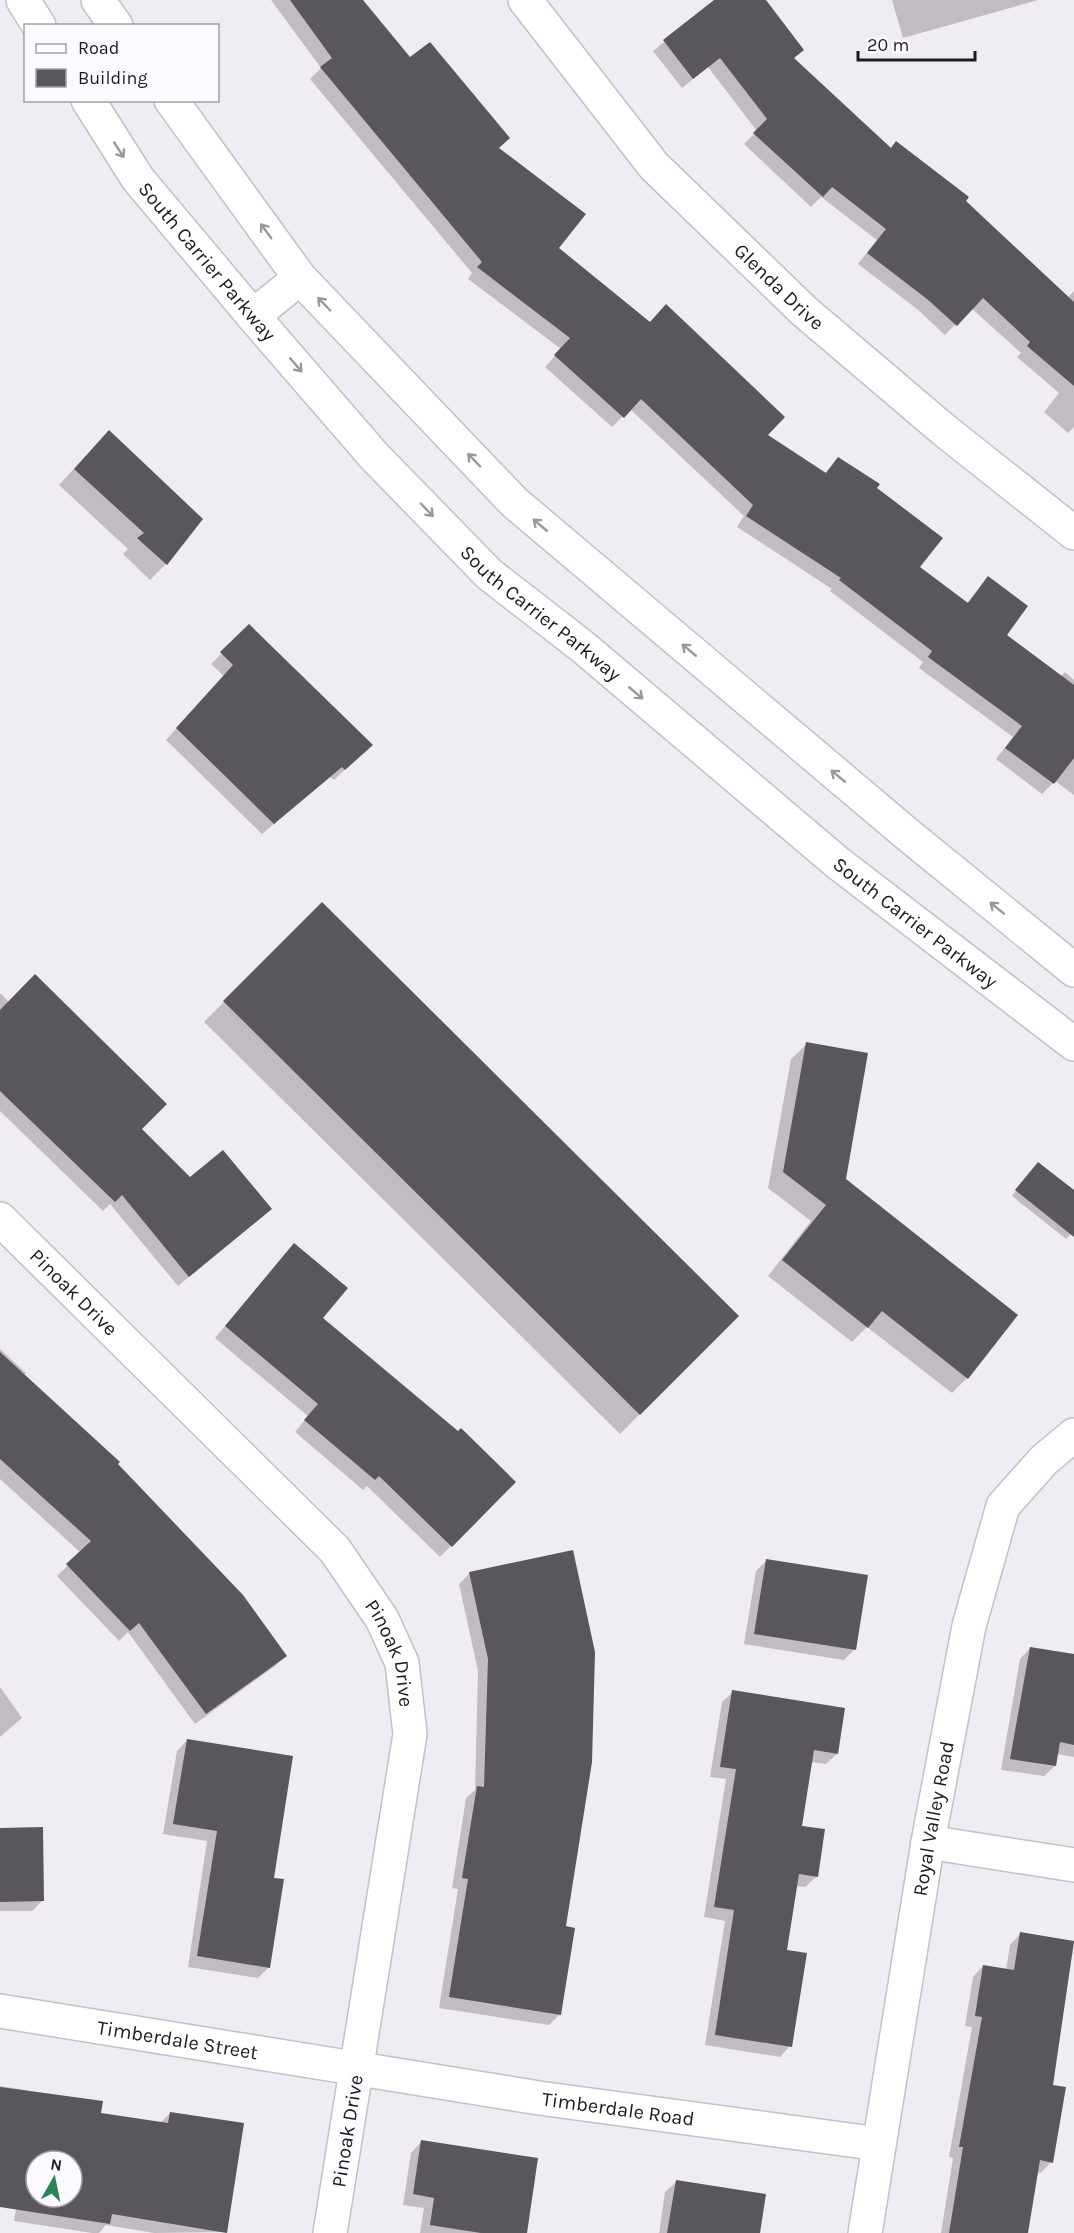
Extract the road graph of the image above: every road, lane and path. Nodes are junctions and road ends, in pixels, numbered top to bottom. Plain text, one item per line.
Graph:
1 (23, 0) edge
2 (98, 0) edge
3 (525, 0) edge
4 (38, 24) edge
5 (115, 24) edge
6 (89, 102) edge
7 (172, 102) edge
8 (300, 278) junction
9 (253, 315) junction
10 (1074, 533) edge
11 (1074, 970) edge
12 (1074, 1044) edge
13 (0, 1219) edge
14 (1074, 1435) edge
15 (928, 1842) junction
16 (1074, 1865) edge
17 (0, 2011) edge
18 (357, 2069) junction
19 (879, 2144) junction
20 (330, 2233) edge
21 (865, 2233) edge

1 - 4 street
2 - 5 street
3 - 10 street, Glenda Drive
6 -> 9 street, South Carrier Parkway
8 -> 7 street
8 - 9 street
11 -> 8 street
9 -> 12 street, South Carrier Parkway
13 - 18 street, Pinoak Drive
14 - 15 street, Royal Valley Road
15 - 16 street
15 - 19 street, Royal Valley Road
17 - 18 street, Timberdale Street
18 - 19 street, Timberdale Road
18 - 20 street, Pinoak Drive
19 - 21 street, Royal Valley Road

